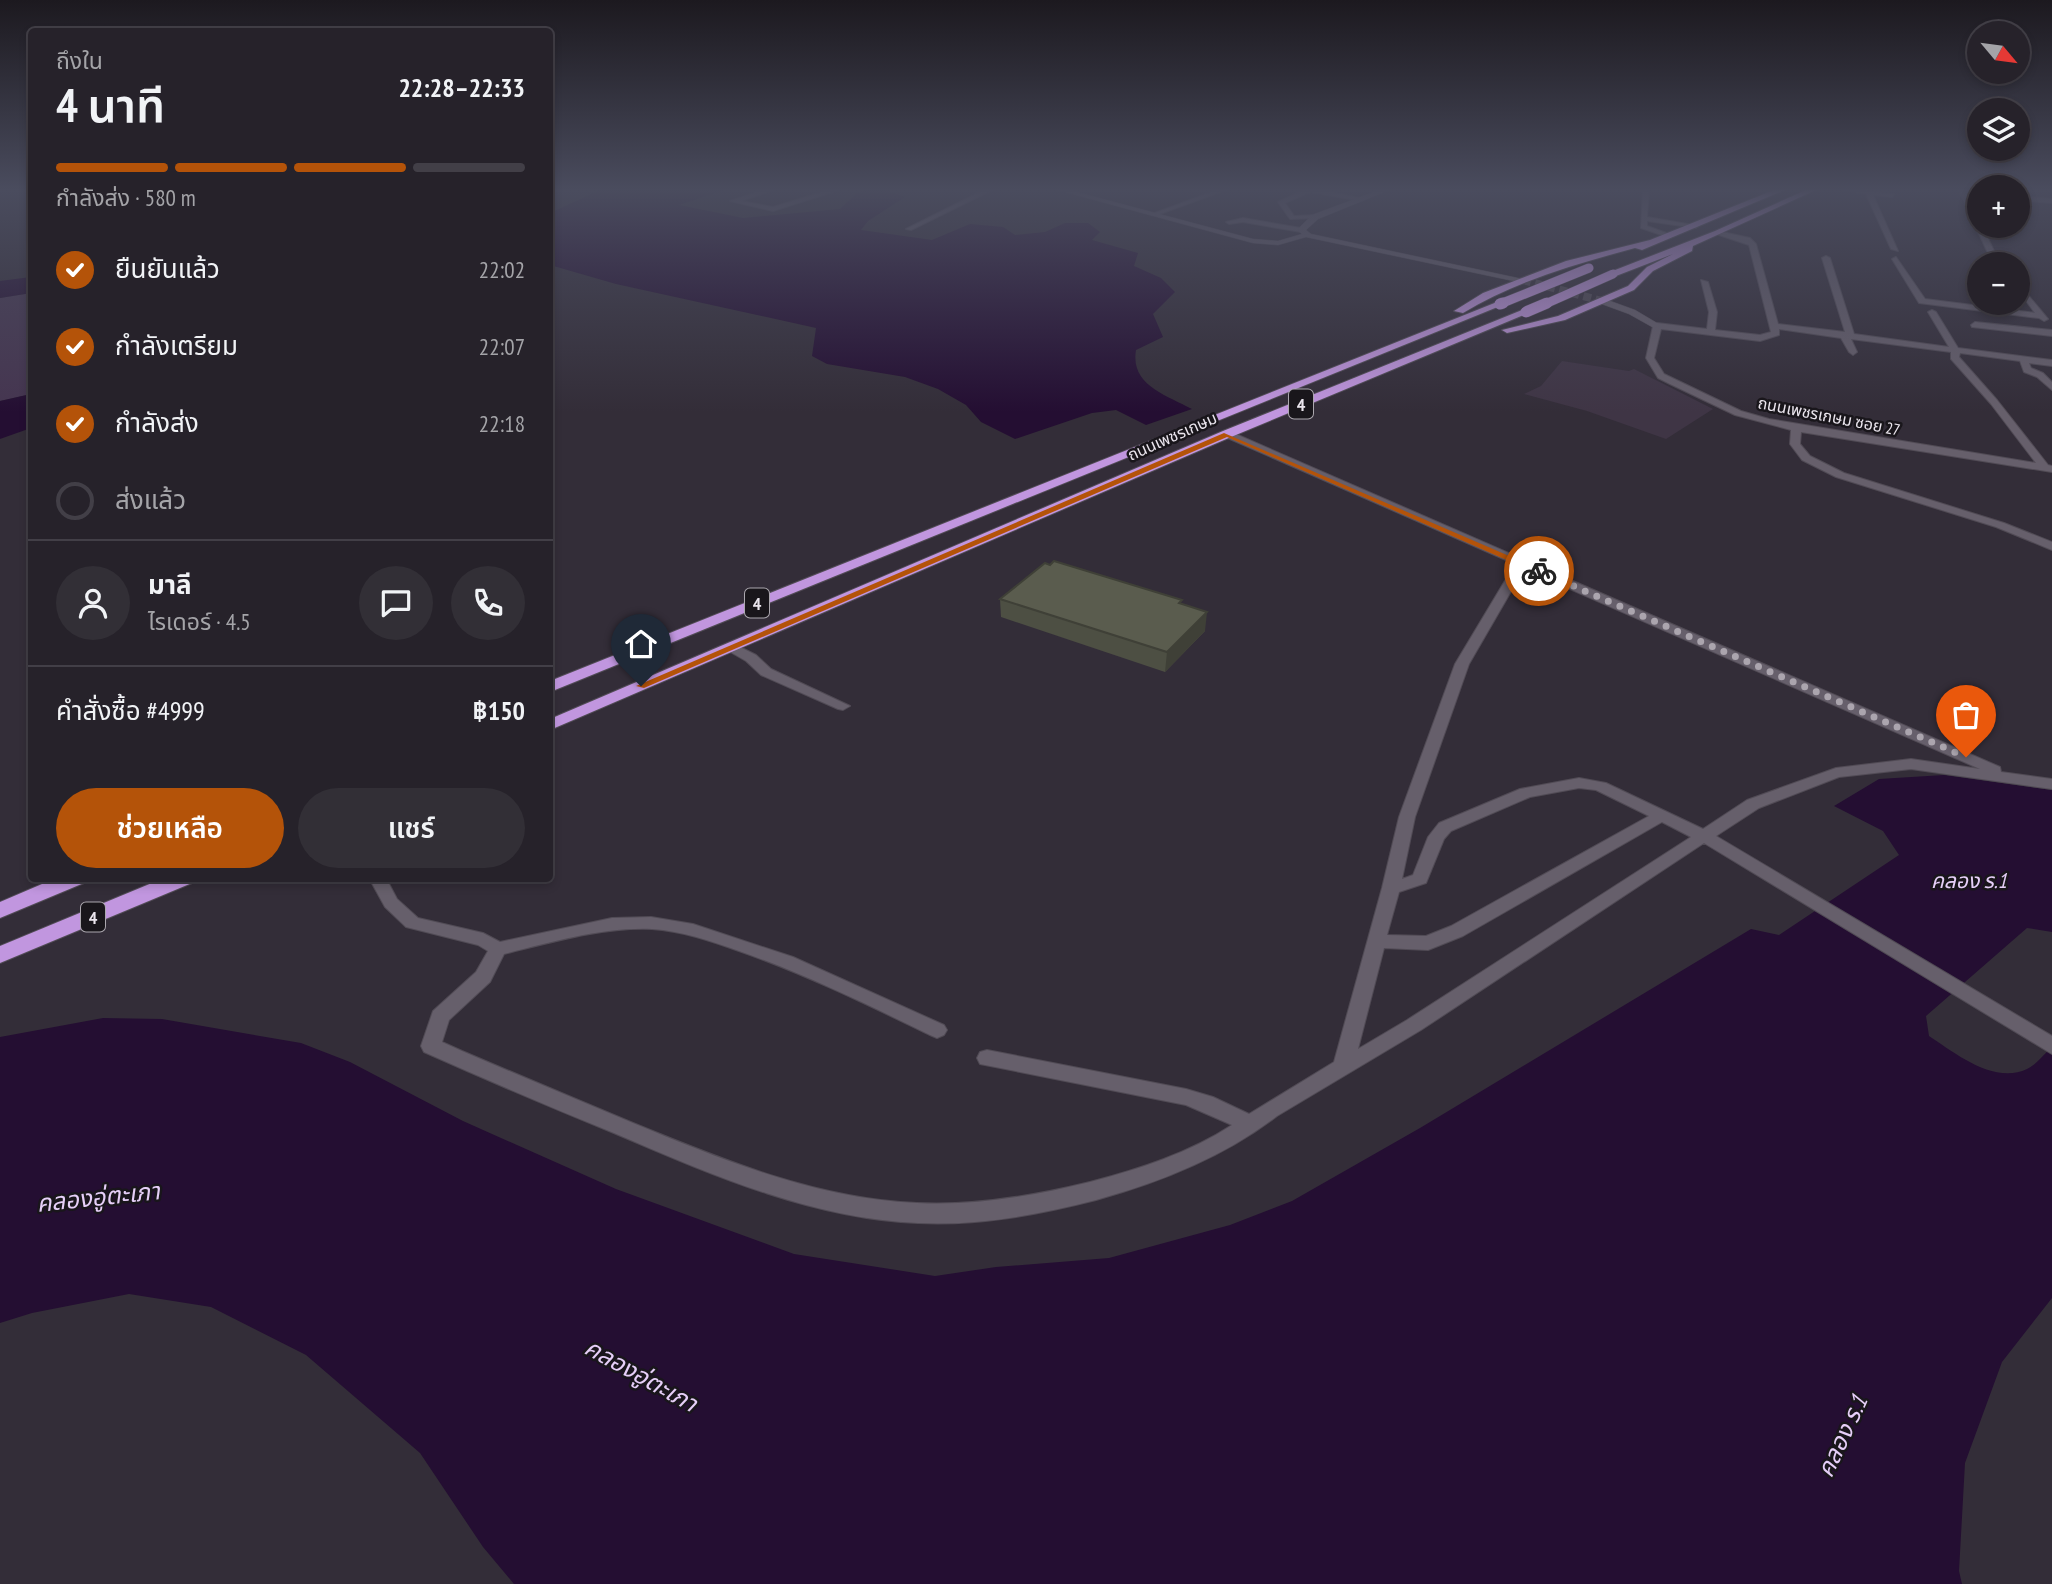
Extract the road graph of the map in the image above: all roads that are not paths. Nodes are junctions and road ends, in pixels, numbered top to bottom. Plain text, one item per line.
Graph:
1 (1449, 264) edge
2 (1566, 264) edge
3 (1599, 264) edge
4 (1639, 264) edge
5 (1659, 264) edge
6 (1757, 264) edge
7 (1828, 264) edge
8 (1899, 264) edge
9 (1523, 279) junction
10 (1704, 282) dead end
11 (2030, 300) edge
12 (1602, 301) junction
13 (1932, 312) dead end
14 (2042, 316) junction
15 (1975, 325) dead end
16 (1657, 326) junction
17 (1774, 326) junction
18 (2052, 331) edge
19 (1711, 332) junction
20 (1847, 335) junction
21 (1888, 340) junction
22 (1956, 351) junction
23 (1853, 352) dead end
24 (1381, 353) junction
25 (1896, 354) dead end
26 (2024, 360) junction
27 (1407, 361) junction
28 (2052, 363) edge
29 (2052, 387) edge
30 (1796, 428) junction
31 (1227, 434) junction
32 (2048, 468) edge
33 (2052, 546) edge
34 (1521, 564) junction
35 (732, 647) junction
36 (553, 686) edge
37 (843, 706) dead end
38 (553, 724) edge
39 (2014, 778) junction
40 (2052, 783) edge
41 (1663, 815) junction
42 (1704, 836) junction
43 (67, 882) edge
44 (175, 882) edge
45 (379, 882) edge
46 (1391, 888) junction
47 (0, 910) edge
48 (1376, 941) junction
49 (498, 949) junction
50 (0, 955) edge
51 (937, 1030) dead end
52 (2052, 1046) edge
53 (987, 1058) dead end
54 (1343, 1066) junction
55 (1251, 1125) junction

1 - 9 street
2 - 9 highway
3 - 24 highway, ถนนเพชรเกษม / 4, bridge
4 - 27 highway, ถนนเพชรเกษม / 4, bridge
5 - 12 highway
6 - 17 street
7 - 20 street
8 - 14 street
9 - 24 highway
10 - 19 street
11 - 14 street
12 - 16 street
12 - 27 highway
13 - 22 street
14 - 18 street
15 - 18 street
16 - 19 street
16 - 30 street, ถนนเพชรเกษม ซอย 27
17 - 19 street
17 - 20 street
20 - 21 street
20 - 23 street
21 - 22 street
21 - 25 street
22 - 26 street
22 - 32 street
24 - 27 highway
24 - 36 highway, ถนนเพชรเกษม / 4
26 - 28 street
26 - 29 street
27 - 31 highway, ถนนเพชรเกษม / 4
30 - 32 street, ถนนเพชรเกษม ซอย 27
30 - 33 street
31 - 34 street
31 - 35 highway, ถนนเพชรเกษม / 4
34 - 39 street
34 - 46 street
35 - 37 street
35 - 38 highway, ถนนเพชรเกษม / 4
39 - 40 street
39 - 42 street
41 - 42 street
41 - 46 street
41 - 48 street
42 - 52 street
42 - 54 street
43 - 47 highway, 4
44 - 50 highway, 4
45 - 49 street
46 - 48 street
48 - 54 street
49 - 51 street
49 - 55 street
53 - 55 street
54 - 55 street

